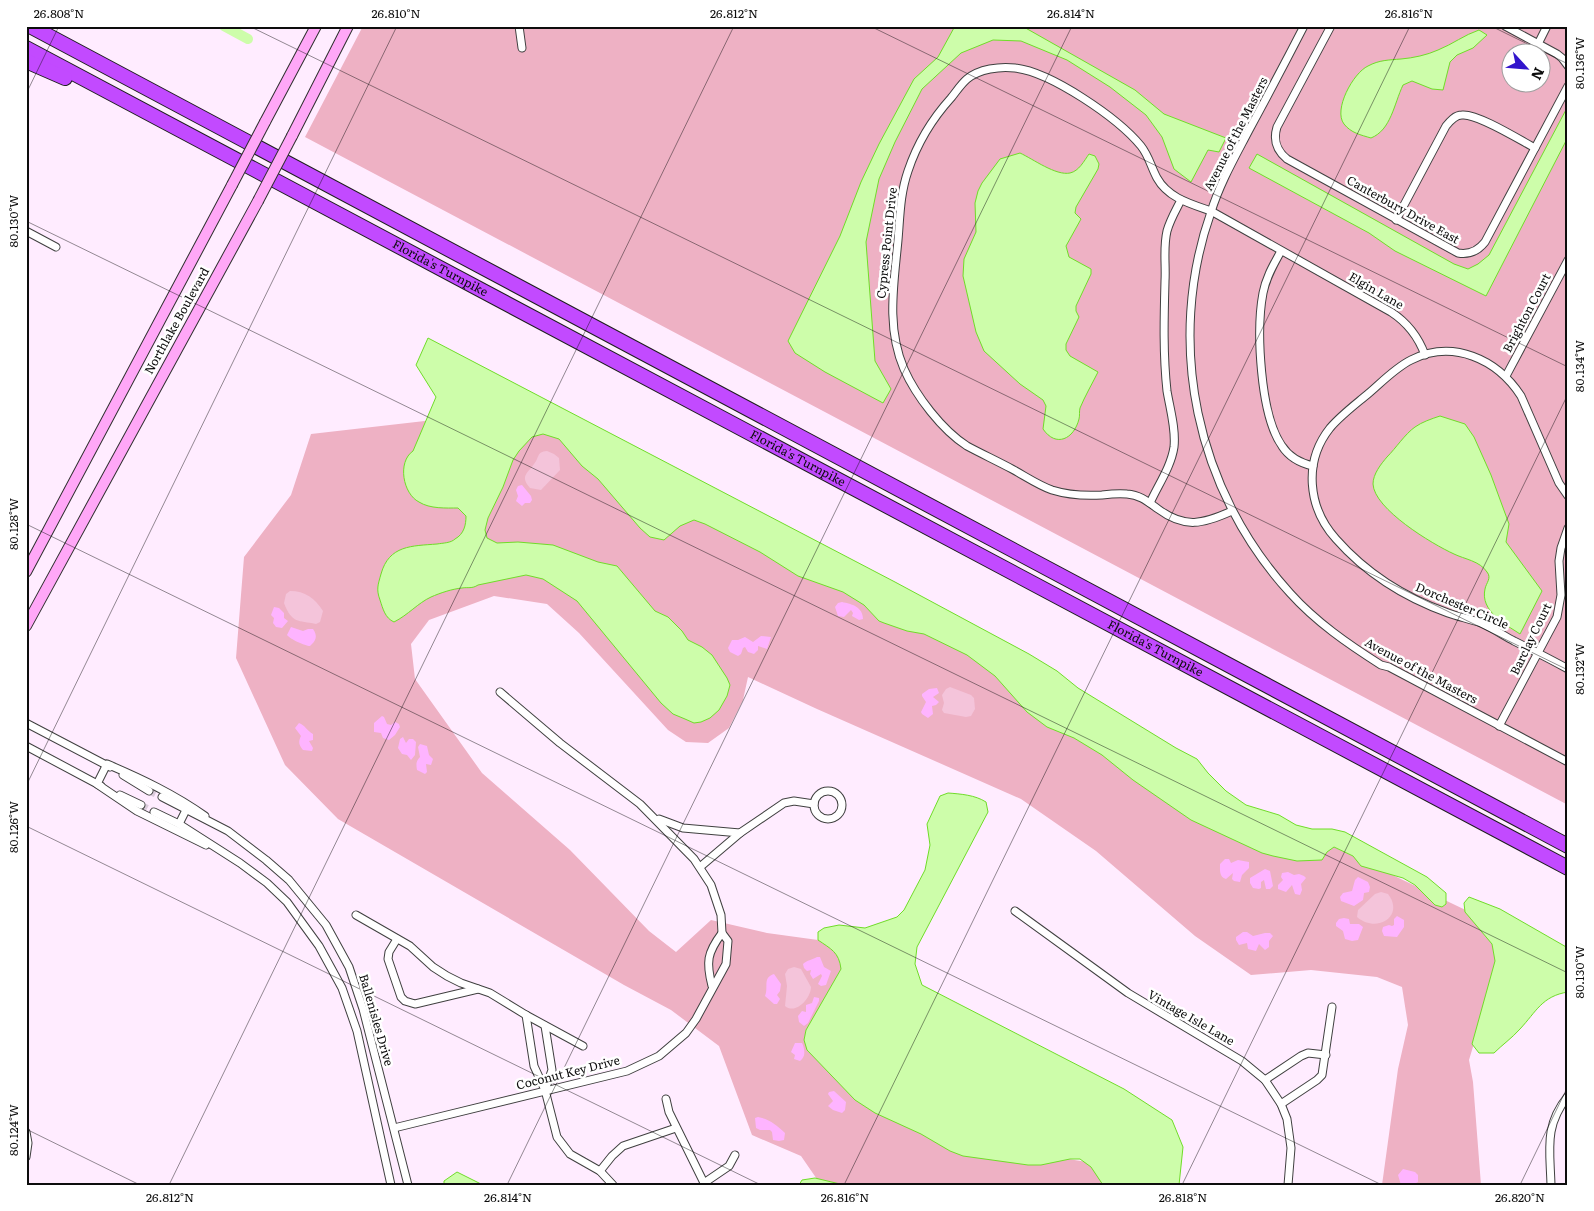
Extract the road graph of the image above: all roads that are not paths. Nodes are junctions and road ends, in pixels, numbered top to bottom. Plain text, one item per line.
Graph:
1 (30, 26) edge
2 (43, 26) edge
3 (316, 26) edge
4 (348, 26) edge
5 (519, 26) edge
6 (1304, 26) edge
7 (1331, 26) edge
8 (1505, 26) edge
9 (1547, 26) edge
10 (1534, 42) edge
11 (1539, 42) edge
12 (26, 48) edge
13 (522, 48) dead end
14 (1552, 52) edge
15 (26, 61) edge
16 (1568, 66) edge
17 (118, 73) junction
18 (1568, 86) edge
19 (143, 111) junction
20 (1535, 148) junction
21 (1181, 200) junction
22 (1211, 211) junction
23 (1396, 220) junction
24 (26, 231) edge
25 (56, 247) dead end
26 (1281, 250) junction
27 (1568, 260) edge
28 (1425, 355) junction
29 (1506, 376) junction
30 (1313, 466) junction
31 (1568, 496) edge
32 (1150, 503) junction
33 (1232, 511) junction
34 (1567, 530) edge
35 (26, 572) edge
36 (26, 626) edge
37 (1538, 653) junction
38 (1568, 669) edge
39 (500, 692) dead end
40 (26, 723) edge
41 (1499, 726) junction
42 (26, 746) edge
43 (1568, 762) edge
44 (107, 764) junction
45 (97, 784) junction
46 (149, 791) tunnel mouth
47 (162, 797) tunnel mouth
48 (814, 804) junction
49 (141, 805) tunnel mouth
50 (186, 810) junction
51 (154, 812) tunnel mouth
52 (652, 816) junction
53 (179, 824) junction
54 (228, 831) junction
55 (740, 833) junction
56 (1568, 846) edge
57 (223, 852) junction
58 (700, 867) junction
59 (1568, 868) edge
60 (1015, 911) dead end
61 (356, 915) dead end
62 (722, 933) junction
63 (397, 939) junction
64 (712, 986) junction
65 (479, 989) junction
66 (1332, 1007) dead end
67 (526, 1015) junction
68 (544, 1026) junction
69 (583, 1046) dead end
70 (1326, 1055) junction
71 (1265, 1080) junction
72 (545, 1090) junction
73 (1568, 1096) edge
74 (666, 1099) dead end
75 (1281, 1104) junction
76 (394, 1128) junction
77 (676, 1128) junction
78 (26, 1132) edge
79 (735, 1155) dead end
80 (26, 1157) edge
81 (600, 1172) junction
82 (705, 1184) edge
83 (391, 1185) edge
84 (408, 1185) edge
85 (613, 1185) edge
86 (1288, 1185) edge
87 (1551, 1185) edge

1 - 17 highway, Florida's Turnpike
2 - 17 highway
3 - 35 main road, Northlake Boulevard, bridge
4 - 36 main road, Northlake Boulevard, bridge
5 - 13 street
6 - 22 street, Avenue of the Masters
7 - 23 street, Canterbury Drive East
8 - 10 street
9 - 11 street
12 - 19 highway, Florida's Turnpike
14 - 16 street
15 - 19 highway
17 - 56 highway, Florida's Turnpike
18 - 20 street, Canterbury Drive East
19 - 59 highway, Florida's Turnpike
20 - 23 street, Canterbury Drive East
20 - 23 street
21 - 22 street, Cypress Point Drive
21 - 32 street
21 - 32 street, Cypress Point Drive
22 - 26 street, Elgin Lane
22 - 33 street, Avenue of the Masters
24 - 25 street
26 - 28 street, Elgin Lane
26 - 30 street
27 - 29 street, Brighton Court
28 - 29 street
28 - 30 street, Dorchester Circle
29 - 31 street
30 - 37 street, Dorchester Circle
32 - 33 street, Cypress Point Drive
33 - 41 street, Avenue of the Masters
34 - 37 street, Barclay Court
37 - 38 street, Dorchester Circle
37 - 41 street, Barclay Court
39 - 52 street, Coconut Key Drive
40 - 44 street
41 - 43 street, Avenue of the Masters
42 - 45 street
44 - 45 street
44 - 46 street
44 - 54 street
45 - 49 street
45 - 57 street
47 - 50 street, Ballenisles Drive
48 - 48 street
48 - 55 street
50 - 53 street
50 - 54 street, Ballenisles Drive
51 - 53 street, Ballenisles Drive
52 - 55 street
52 - 58 street, Coconut Key Drive
53 - 57 street, Ballenisles Drive
54 - 76 street, Ballenisles Drive
55 - 58 street
57 - 83 street, Ballenisles Drive
58 - 62 street, Coconut Key Drive
60 - 71 street, Vintage Isle Lane
61 - 63 street
62 - 64 street
62 - 64 street, Coconut Key Drive
63 - 65 street
63 - 65 street
64 - 72 street, Coconut Key Drive
65 - 67 street
66 - 70 street
67 - 68 street
67 - 72 street
68 - 69 street
68 - 72 street
70 - 71 street
70 - 75 street
71 - 75 street, Vintage Isle Lane
72 - 76 street, Coconut Key Drive
72 - 81 street
73 - 87 street
74 - 77 street
75 - 86 street, Vintage Isle Lane
76 - 84 street, Ballenisles Drive
77 - 81 street
77 - 82 street
78 - 80 street
79 - 82 street
81 - 85 street

